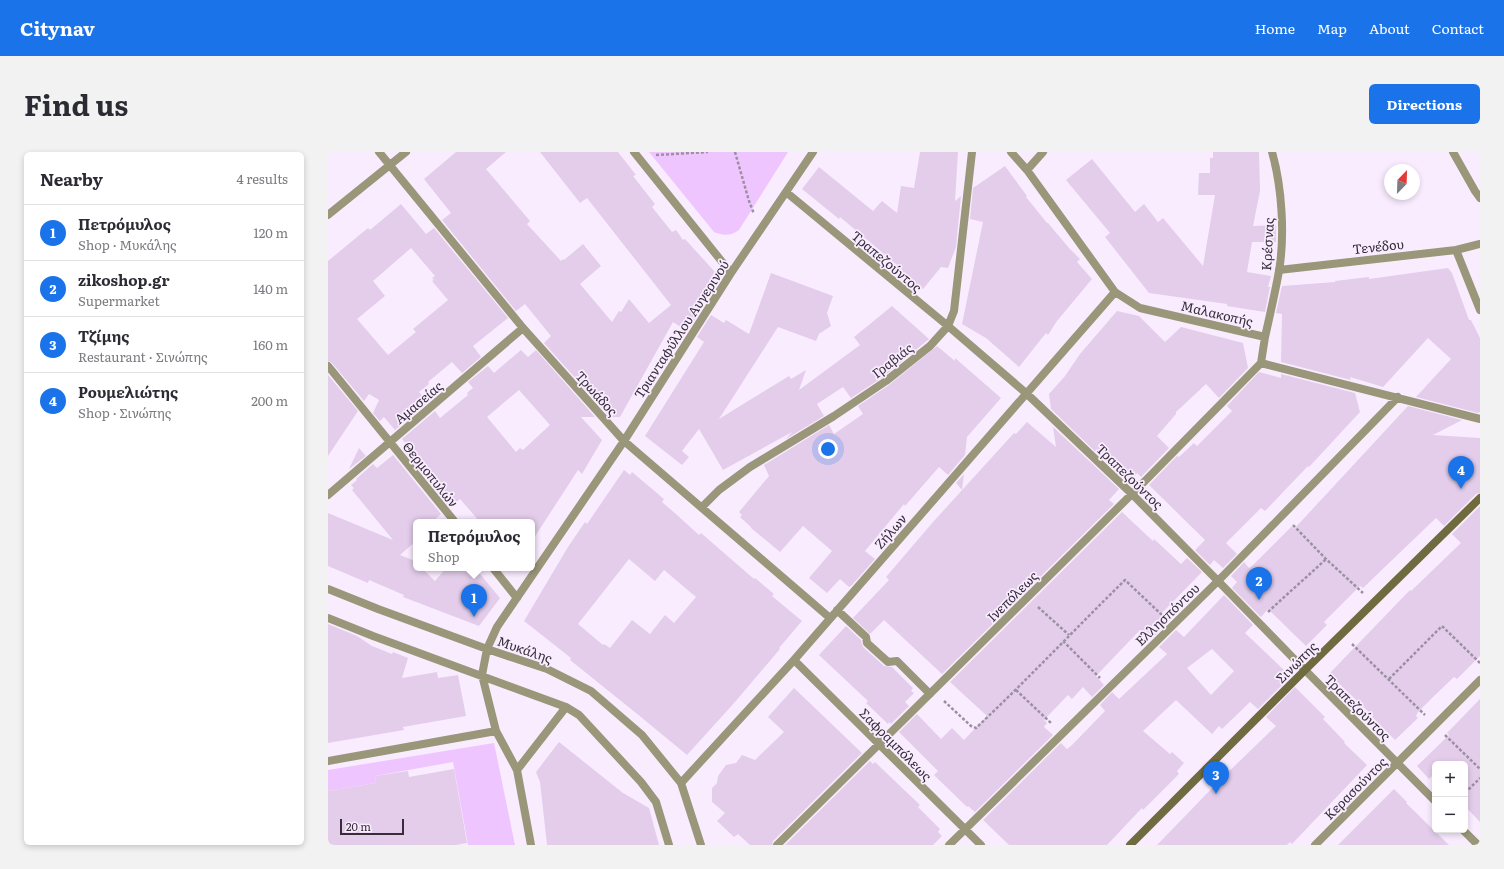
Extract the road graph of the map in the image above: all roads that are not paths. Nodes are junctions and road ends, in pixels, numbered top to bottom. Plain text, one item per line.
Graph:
1 (379, 152) edge
2 (406, 152) edge
3 (812, 152) edge
4 (972, 152) edge
5 (1011, 152) edge
6 (1043, 152) edge
7 (1272, 152) edge
8 (1453, 152) edge
9 (636, 154) edge
10 (390, 165) junction
11 (1027, 170) junction
12 (786, 192) junction
13 (1480, 198) edge
14 (328, 215) edge
15 (1480, 244) edge
16 (1456, 250) junction
17 (1279, 270) junction
18 (731, 273) junction
19 (1115, 292) junction
20 (1480, 310) edge
21 (948, 326) junction
22 (523, 328) junction
23 (1265, 337) junction
24 (1261, 363) junction
25 (328, 366) edge
26 (1026, 393) junction
27 (1398, 397) junction
28 (1480, 419) edge
29 (389, 441) junction
30 (624, 441) junction
31 (1132, 494) junction
32 (328, 495) edge
33 (1480, 498) edge
34 (702, 507) junction
35 (453, 519) edge
36 (495, 571) edge
37 (1218, 581) junction
38 (328, 589) edge
39 (517, 598) junction
40 (837, 610) junction
41 (328, 618) edge
42 (830, 618) junction
43 (487, 649) junction
44 (794, 660) junction
45 (1305, 670) junction
46 (482, 675) junction
47 (1480, 680) edge
48 (932, 692) junction
49 (566, 707) junction
50 (496, 731) junction
51 (880, 744) junction
52 (328, 761) edge
53 (1397, 763) junction
54 (517, 770) junction
55 (681, 784) junction
56 (1432, 798) edge
57 (965, 828) junction
58 (1466, 833) edge
59 (531, 845) edge
60 (669, 845) edge
61 (701, 845) edge
62 (777, 845) edge
63 (949, 845) edge
64 (981, 845) edge
65 (1130, 845) edge
66 (1315, 845) edge
67 (1478, 845) edge

1 - 10 street, Τρωάδος
2 - 10 street
3 - 12 street, Τριανταφύλλου Αυγερινού
4 - 21 street, Γραβιάς
5 - 11 street, Μαλακοπής
6 - 11 street
7 - 17 street, Κρέσνας
8 - 13 street
9 - 18 street
10 - 14 street
10 - 22 street, Τρωάδος
11 - 19 street, Μαλακοπής
12 - 18 street, Τριανταφύλλου Αυγερινού
12 - 21 street, Τραπεζούντος
15 - 16 street, Τενέδου
16 - 17 street, Τενέδου
16 - 20 street
17 - 23 street, Κρέσνας
18 - 30 street, Τριανταφύλλου Αυγερινού
19 - 23 street, Μαλακοπής
19 - 26 street, Ζήλων
21 - 26 street, Τραπεζούντος
21 - 34 street, Γραβιάς
22 - 29 street, Αμασείας
22 - 30 street, Τρωάδος
23 - 24 street, Μαλακοπής
24 - 27 street
24 - 31 street, Ινεπόλεως
25 - 29 street, Θερμοπυλών
26 - 31 street, Τραπεζούντος
26 - 40 street, Ζήλων
27 - 28 street
27 - 37 street, Ελλησπόντου
29 - 32 street, Αμασείας
29 - 35 street, Θερμοπυλών
30 - 34 street, Τρωάδος
30 - 39 street, Τριανταφύλλου Αυγερινού
31 - 37 street, Τραπεζούντος
31 - 48 street, Ινεπόλεως
33 - 45 street, Σινώπης
34 - 42 street, Τρωάδος
36 - 39 street
37 - 45 street, Τραπεζούντος
37 - 57 street, Ελλησπόντου
38 - 43 street, Μυκάλης
39 - 43 street, Τριανταφύλλου Αυγερινού
40 - 42 street, Ζήλων
40 - 48 street
41 - 46 street
42 - 44 street, Ζήλων
43 - 46 street, Τριανταφύλλου Αυγερινού
43 - 55 street, Μυκάλης
44 - 51 street, Σαφραμπόλεως
44 - 55 street, Ζήλων
45 - 53 street, Τραπεζούντος
45 - 65 street, Σινώπης
46 - 49 street
46 - 50 street
47 - 53 street, Κερασούντος
48 - 51 street, Ινεπόλεως
49 - 54 street
49 - 60 street
50 - 52 street
50 - 54 street
51 - 57 street, Σαφραμπόλεως
51 - 62 street, Ινεπόλεως
53 - 56 street, Τραπεζούντος
53 - 66 street, Κερασούντος
54 - 59 street
55 - 61 street
57 - 63 street, Ελλησπόντου
57 - 64 street, Σαφραμπόλεως
58 - 67 street

